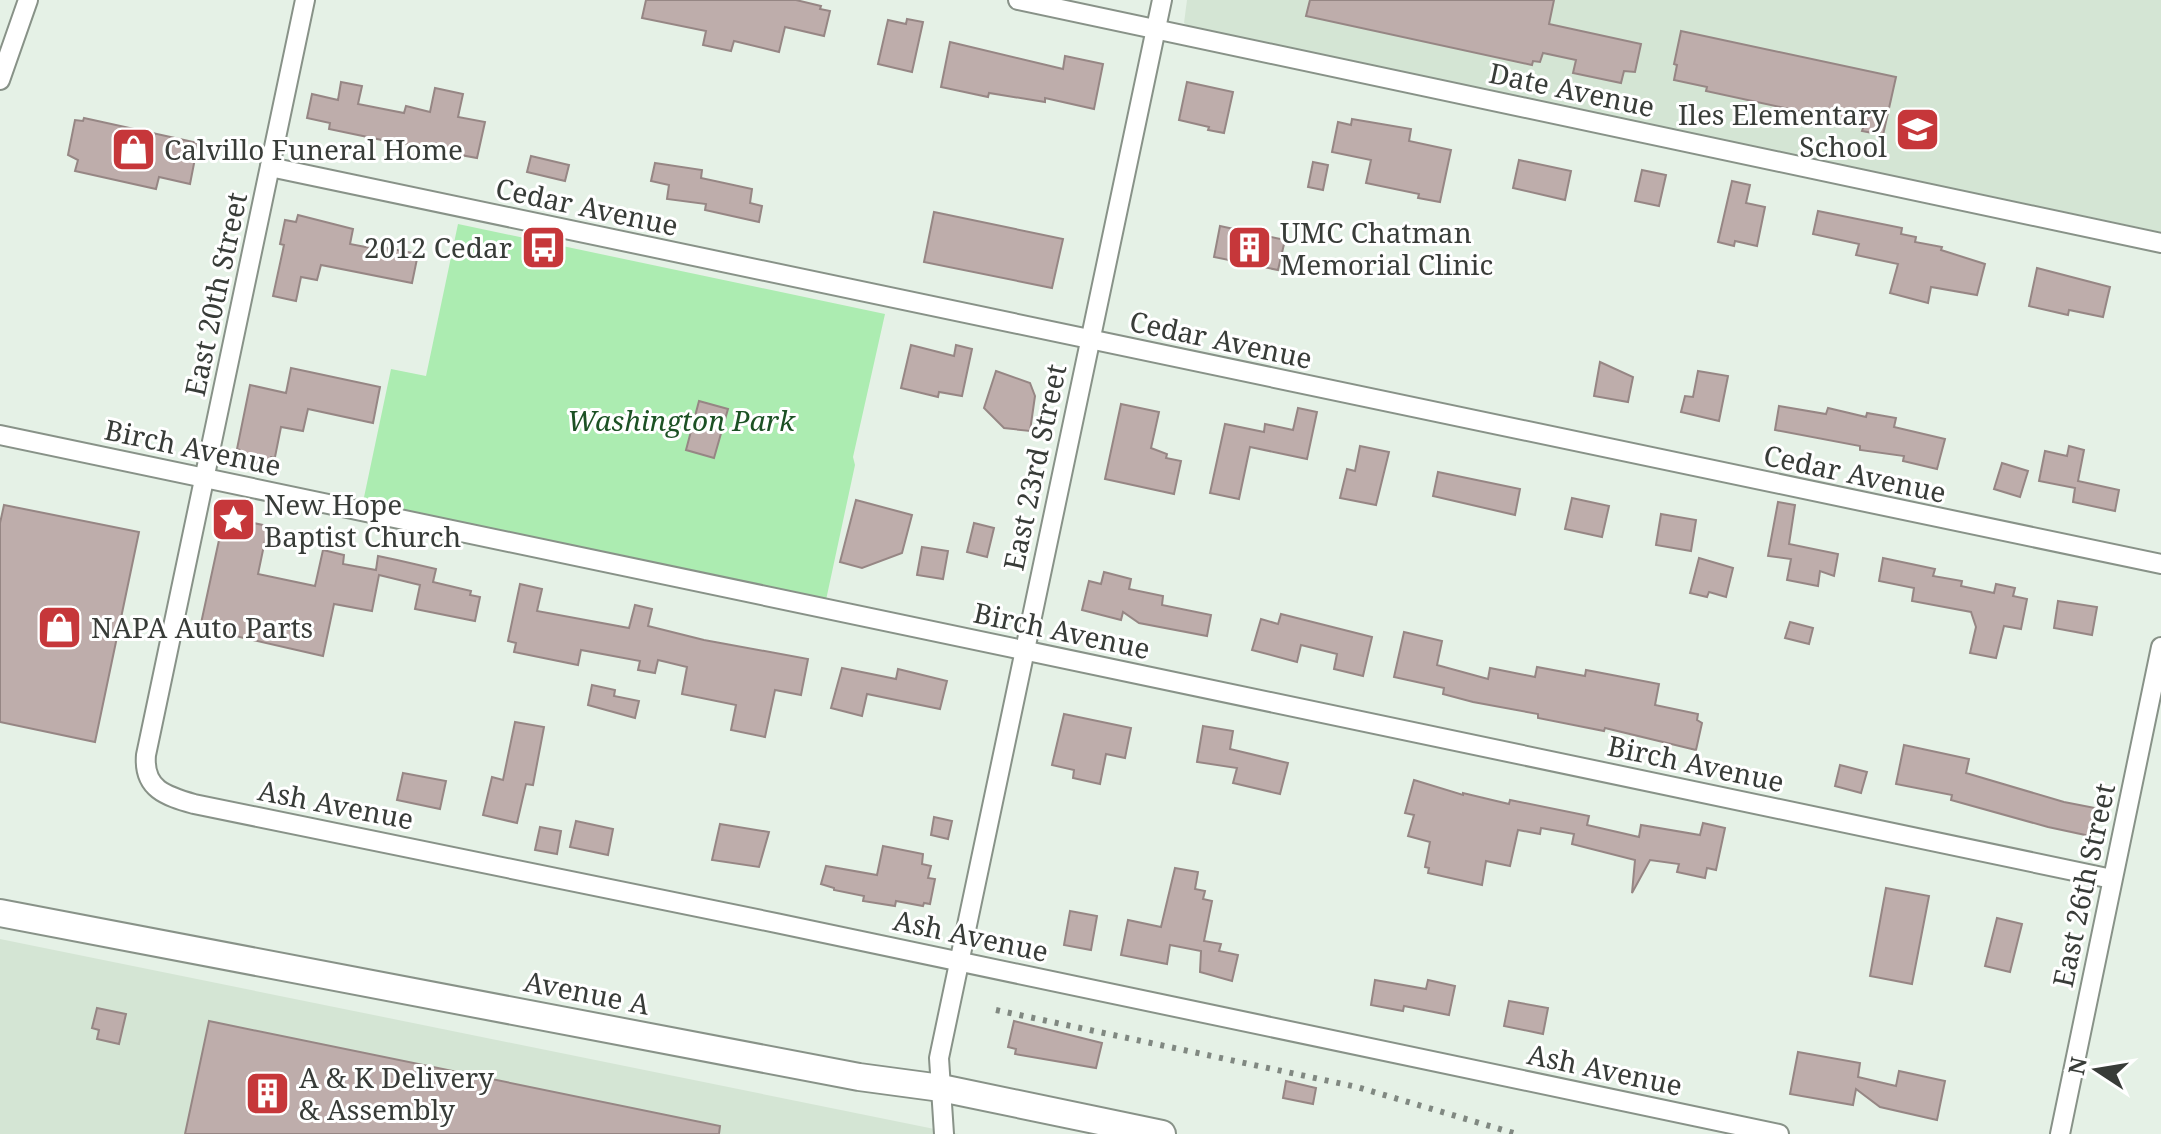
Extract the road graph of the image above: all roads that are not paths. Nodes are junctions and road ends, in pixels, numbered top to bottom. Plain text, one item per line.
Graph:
1 (28, 0) edge
2 (305, 0) edge
3 (1018, 0) edge
4 (1162, 0) edge
5 (1156, 29) junction
6 (0, 80) edge
7 (270, 167) junction
8 (2161, 243) edge
9 (1090, 340) junction
10 (0, 435) edge
11 (205, 479) junction
12 (2161, 564) edge
13 (2161, 647) edge
14 (1024, 651) junction
15 (154, 786) joint
16 (2112, 879) junction
17 (0, 913) edge
18 (959, 961) junction
19 (941, 1088) junction
20 (944, 1134) edge
21 (1162, 1134) edge
22 (1779, 1134) edge
23 (2060, 1134) edge

1 - 6 street
2 - 7 street, East 20th Street
3 - 5 street, Date Avenue
4 - 5 street, East 23rd Street
5 - 8 street, Date Avenue
5 - 9 street, East 23rd Street
7 - 9 street, Cedar Avenue
7 - 11 street, East 20th Street
9 - 12 street, Cedar Avenue
9 - 14 street, East 23rd Street
10 - 11 street, Birch Avenue
11 - 14 street, Birch Avenue
11 - 15 street, East 20th Street
13 - 16 street, East 26th Street
14 - 16 street, Birch Avenue
14 - 18 street, East 23rd Street
15 - 18 street, Ash Avenue
16 - 23 street, East 26th Street
17 - 19 main road, Avenue A
18 - 19 street, East 23rd Street
18 - 22 street, Ash Avenue
19 - 20 street, East 23rd Street
19 - 21 main road, Avenue A

